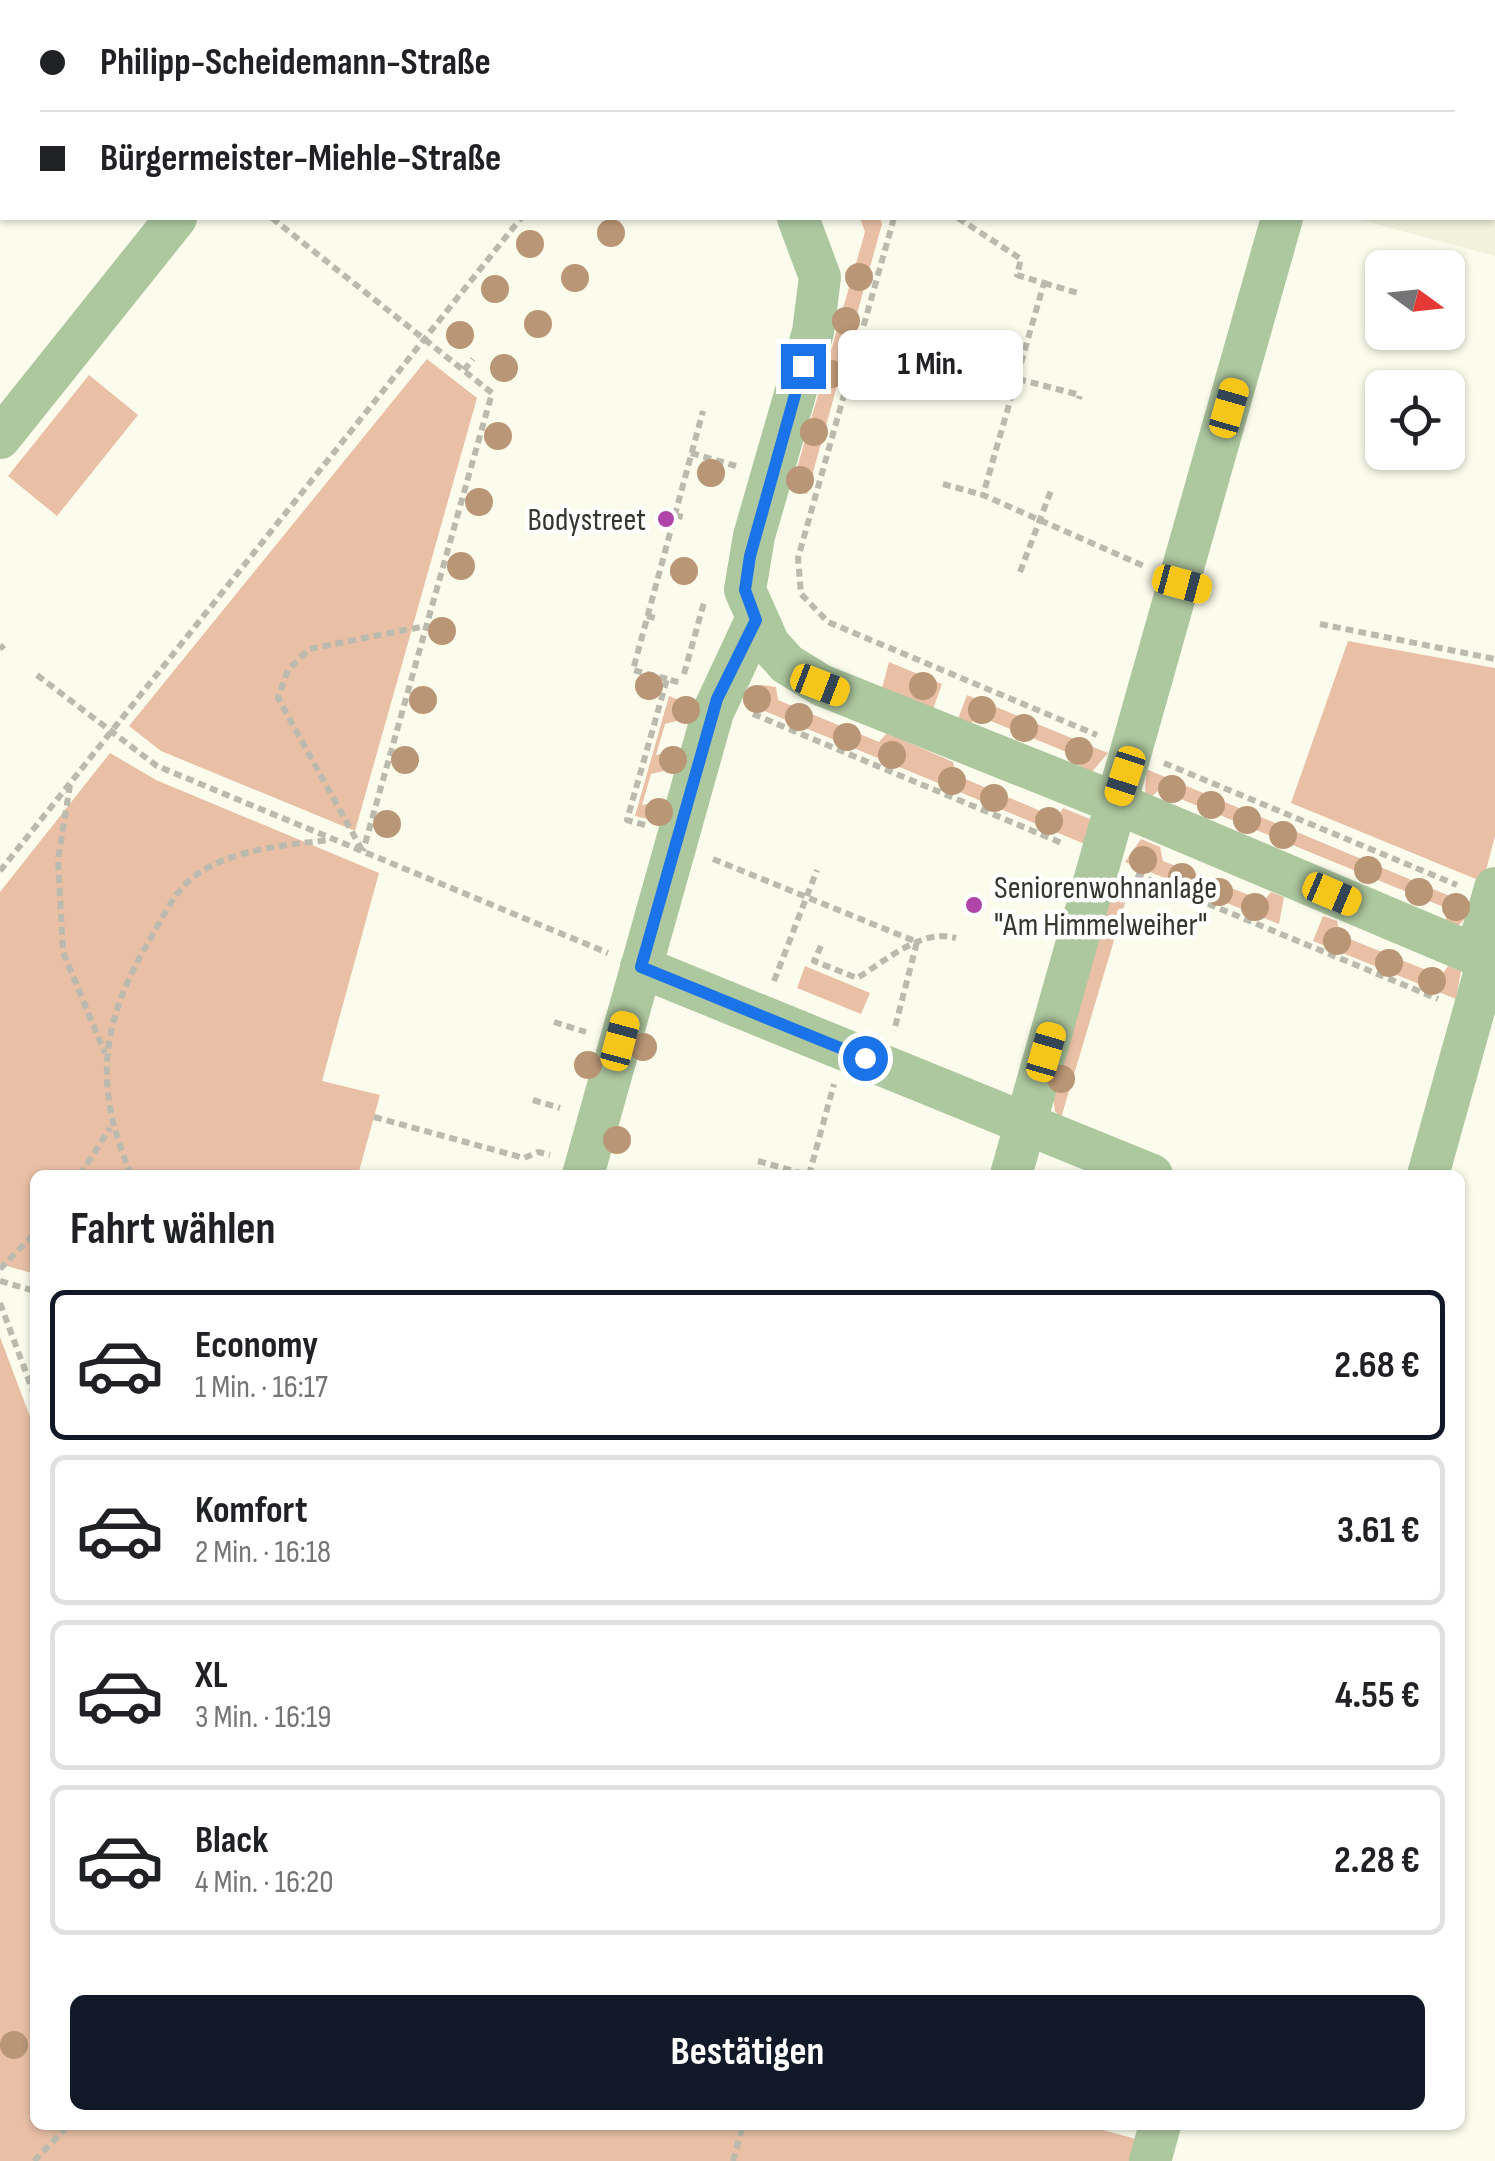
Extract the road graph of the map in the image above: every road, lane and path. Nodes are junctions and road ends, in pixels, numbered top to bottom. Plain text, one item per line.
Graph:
1 (174, 220) edge
2 (275, 220) edge
3 (519, 220) edge
4 (799, 220) edge
5 (893, 220) edge
6 (961, 220) edge
7 (1282, 220) edge
8 (1044, 282) junction
9 (1078, 293) dead end
10 (424, 339) junction
11 (473, 359) dead end
12 (464, 370) junction
13 (1018, 378) junction
14 (1079, 400) dead end
15 (704, 411) dead end
16 (0, 438) edge
17 (690, 452) junction
18 (742, 468) dead end
19 (943, 484) dead end
20 (1052, 488) dead end
21 (983, 495) junction
22 (675, 515) junction
23 (686, 518) dead end
24 (1041, 520) junction
25 (1020, 572) dead end
26 (1196, 587) junction
27 (647, 616) junction
28 (659, 619) dead end
29 (756, 620) junction
30 (1320, 624) dead end
31 (426, 626) junction
32 (1495, 658) edge
33 (37, 674) dead end
34 (667, 680) junction
35 (681, 683) dead end
36 (110, 732) junction
37 (1134, 750) junction
38 (71, 782) junction
39 (1116, 803) junction
40 (677, 839) junction
41 (334, 840) junction
42 (363, 851) junction
43 (817, 870) dead end
44 (0, 871) edge
45 (1494, 894) edge
46 (808, 898) junction
47 (956, 938) dead end
48 (917, 942) junction
49 (821, 946) dead end
50 (1487, 960) edge
51 (641, 967) junction
52 (760, 1016) junction
53 (844, 1050) junction
54 (105, 1054) junction
55 (885, 1066) junction
56 (374, 1117) dead end
57 (1026, 1124) junction
58 (111, 1127) junction
59 (758, 1161) dead end
60 (83, 1170) edge
61 (129, 1170) edge
62 (584, 1170) edge
63 (791, 1170) edge
64 (810, 1170) edge
65 (1012, 1170) edge
66 (1140, 1170) edge
67 (1429, 1170) edge
68 (30, 1238) edge
69 (0, 1268) edge
70 (0, 1281) edge
71 (30, 1290) edge
72 (0, 1304) edge
73 (30, 1384) edge
74 (64, 2130) edge
75 (742, 2130) edge
76 (1159, 2130) edge
77 (34, 2161) edge
78 (733, 2161) edge
79 (1150, 2161) edge

1 - 16 street
2 - 10 path
3 - 10 path
4 - 29 street
5 - 37 path
6 - 8 path
7 - 26 street
8 - 9 path
8 - 13 path
10 - 12 path
10 - 36 path
11 - 12 path
12 - 31 path
13 - 14 path
13 - 21 path
15 - 17 path
17 - 18 path
17 - 22 path
19 - 21 path
20 - 24 path
21 - 24 path
22 - 23 path
22 - 27 path
24 - 25 path
24 - 26 path
26 - 37 street
27 - 28 path
27 - 34 path
29 - 39 street
29 - 40 street
30 - 32 path
31 - 42 path
31 - 42 path
33 - 36 path
34 - 35 path
34 - 40 path
36 - 38 path
36 - 41 path
37 - 39 street
37 - 45 path
38 - 44 path
38 - 54 path
39 - 50 street
39 - 57 street
40 - 46 path
40 - 51 street
41 - 42 path
41 - 54 path
42 - 51 path
43 - 46 path
45 - 50 street
46 - 48 path
46 - 52 path
47 - 48 path
48 - 49 path
48 - 55 path
50 - 67 street
51 - 52 street
51 - 62 street
52 - 53 street
53 - 55 street
53 - 64 path
54 - 58 path
55 - 57 street
56 - 62 path
57 - 65 street
57 - 66 street
58 - 60 path
58 - 61 path
59 - 63 path
68 - 69 path
70 - 71 path
72 - 73 path
74 - 77 path
75 - 78 path
76 - 79 street

